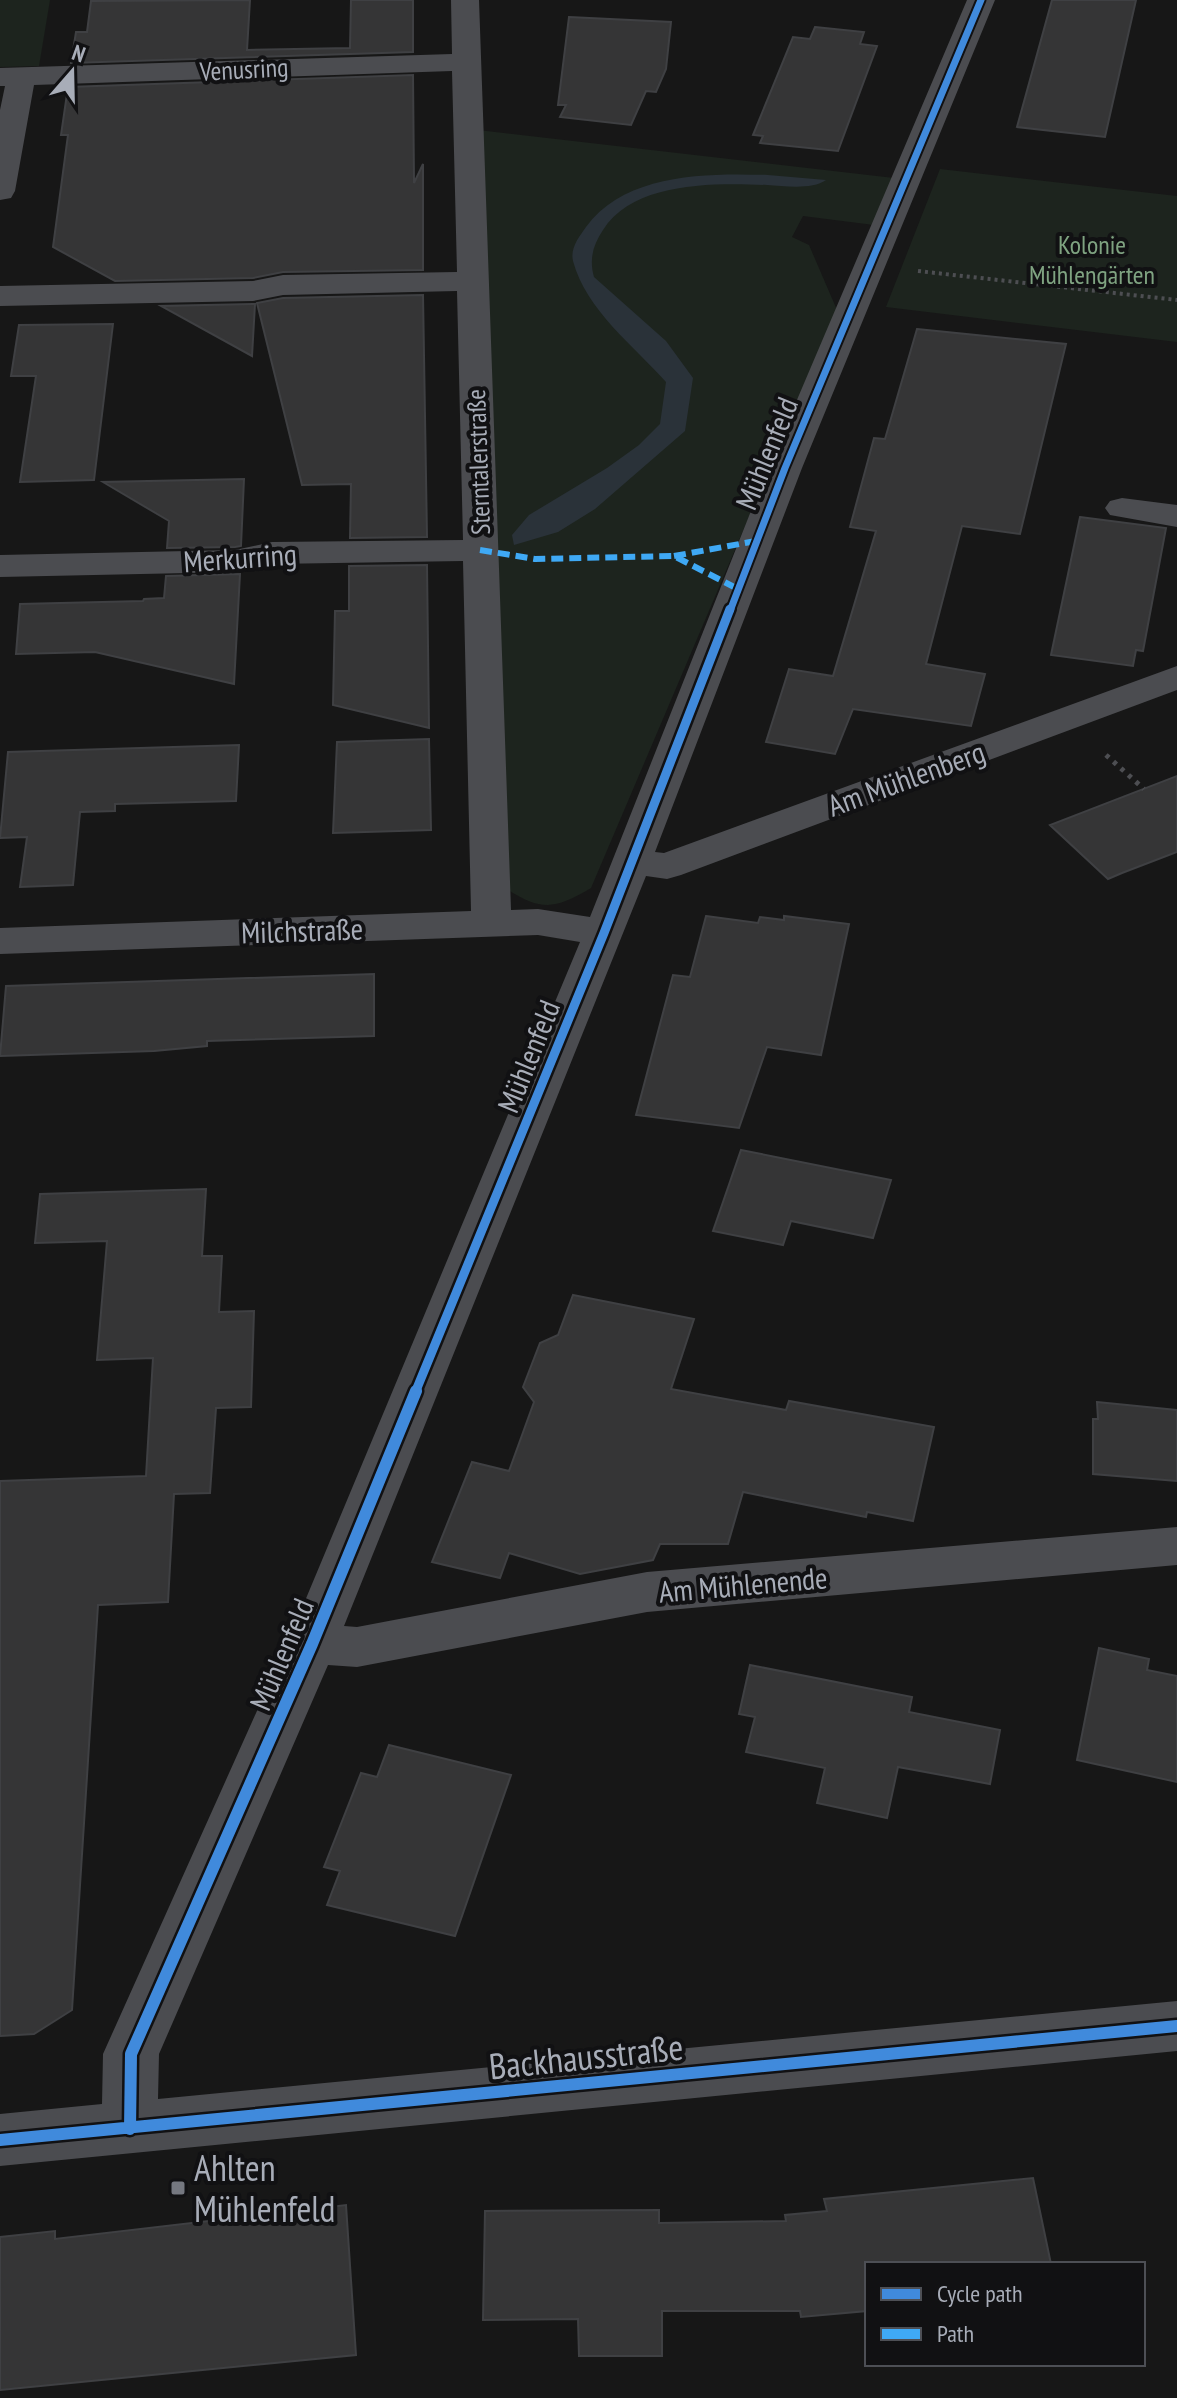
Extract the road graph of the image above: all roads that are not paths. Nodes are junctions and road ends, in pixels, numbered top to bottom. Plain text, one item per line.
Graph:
1 (465, 0) edge
2 (981, 0) edge
3 (467, 62) junction
4 (10, 76) edge
5 (0, 191) edge
6 (473, 281) junction
7 (0, 296) edge
8 (1122, 508) dead end
9 (1177, 516) edge
10 (480, 550) junction
11 (0, 566) edge
12 (1177, 677) edge
13 (632, 861) junction
14 (491, 924) junction
15 (604, 933) junction
16 (0, 941) edge
17 (1177, 1546) edge
18 (312, 1644) junction
19 (1177, 2026) edge
20 (130, 2129) junction
21 (0, 2140) edge

1 - 3 street, Sterntalerstraße
2 - 13 street, Mühlenfeld
3 - 4 street, Venusring
3 - 6 street, Sterntalerstraße
4 - 5 street, Venusring
6 - 7 street
6 - 10 street, Sterntalerstraße
8 - 9 street
10 - 11 street, Merkurring
10 - 14 street, Sterntalerstraße
12 - 13 street, Am Mühlenberg
13 - 15 street, Mühlenfeld
14 - 15 street, Milchstraße
14 - 16 street, Milchstraße
15 - 18 street, Mühlenfeld
17 - 18 street, Am Mühlenende
18 - 20 street, Mühlenfeld
19 - 20 street, Backhausstraße
20 - 21 street, Backhausstraße

